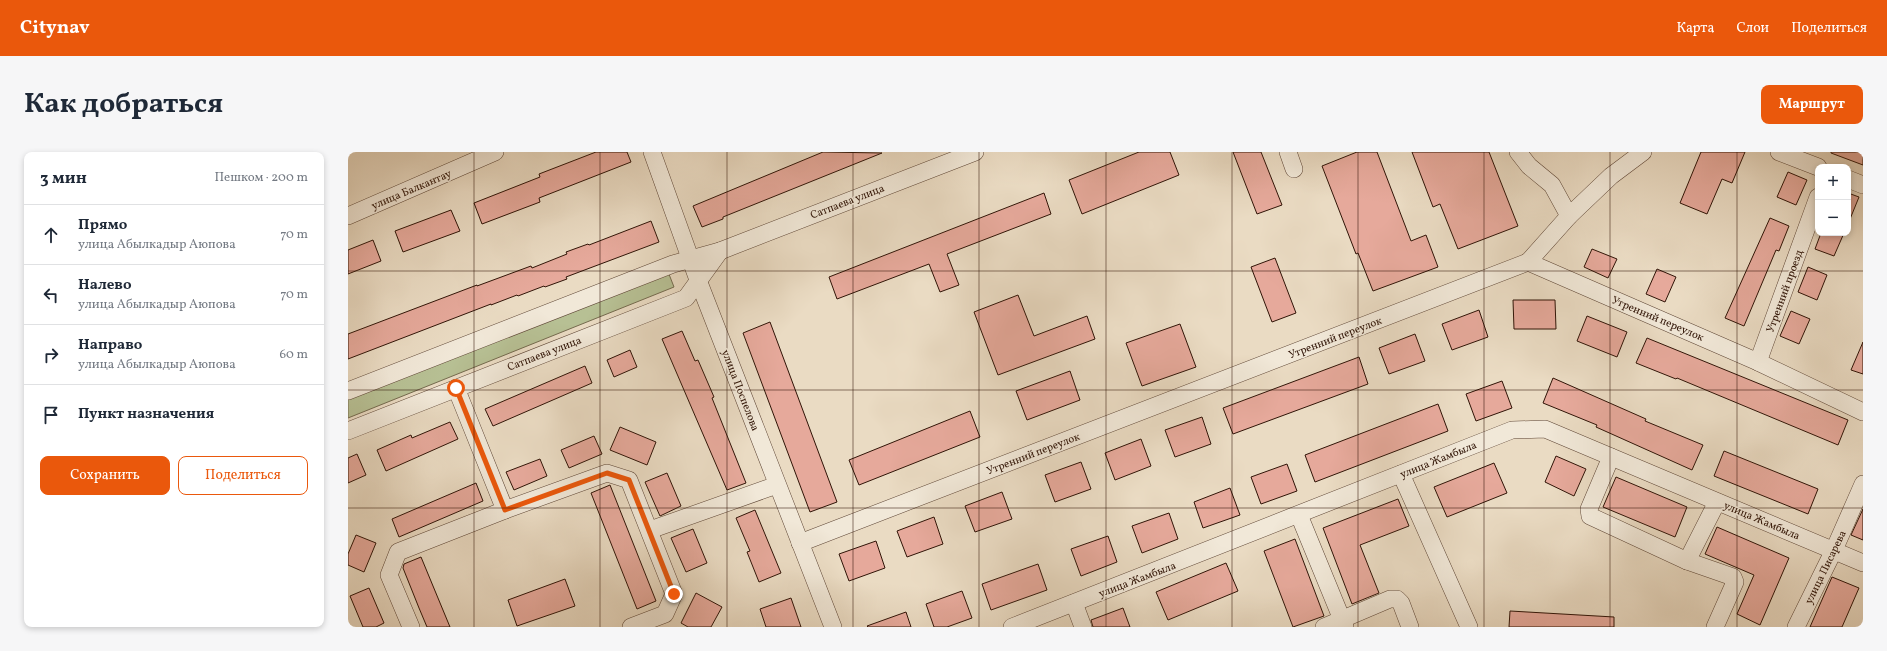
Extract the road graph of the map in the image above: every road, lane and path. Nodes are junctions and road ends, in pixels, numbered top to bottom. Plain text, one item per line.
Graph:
1 (495, 152) edge
2 (652, 152) edge
3 (975, 152) edge
4 (1288, 152) edge
5 (1518, 152) edge
6 (1643, 152) edge
7 (1779, 152) edge
8 (1815, 166) edge
9 (1294, 169) dead end
10 (1851, 180) edge
11 (1863, 185) edge
12 (1817, 200) edge
13 (348, 216) edge
14 (1570, 216) junction
15 (720, 251) junction
16 (692, 258) junction
17 (1528, 262) junction
18 (698, 280) junction
19 (1758, 362) junction
20 (456, 388) junction
21 (348, 391) edge
22 (1863, 412) edge
23 (348, 431) edge
24 (1611, 457) junction
25 (1401, 474) junction
26 (1863, 484) edge
27 (778, 485) junction
28 (1717, 502) junction
29 (505, 510) junction
30 (1299, 515) junction
31 (650, 530) junction
32 (800, 543) junction
33 (1834, 550) junction
34 (1687, 561) junction
35 (1863, 563) edge
36 (1074, 604) junction
37 (1344, 624) edge
38 (411, 627) edge
39 (631, 627) edge
40 (833, 627) edge
41 (1012, 627) edge
42 (1083, 627) edge
43 (1324, 627) edge
44 (1410, 627) edge
45 (1469, 627) edge
46 (1715, 627) edge
47 (1796, 627) edge

1 - 13 street, улица Балкантау
2 - 16 street, улица Поспелова
3 - 15 street, Сатпаева улица
4 - 9 street
5 - 14 street
6 - 14 street
7 - 8 street
10 - 11 street
12 - 19 street, Утренний проезд
14 - 17 street
15 - 16 street, Сатпаева улица
15 - 18 street, Сатпаева улица
16 - 18 street, улица Поспелова
16 - 21 street, Сатпаева улица
17 - 19 street, Утренний переулок
17 - 32 street, Утренний переулок
18 - 20 street, Сатпаева улица
18 - 27 street, улица Поспелова
19 - 22 street, Утренний переулок
20 - 23 street, Сатпаева улица
20 - 29 street
24 - 25 street, улица Жамбыла
24 - 28 street, улица Жамбыла
24 - 34 street
25 - 30 street, улица Жамбыла
25 - 45 street
26 - 33 street, улица Писарева
27 - 31 street
27 - 32 street, улица Поспелова
28 - 33 street, улица Жамбыла
28 - 34 street
29 - 31 street
29 - 38 street
30 - 36 street, улица Жамбыла
30 - 37 street
31 - 39 street
32 - 40 street, улица Поспелова
33 - 35 street, улица Жамбыла
33 - 47 street, улица Писарева
34 - 46 street
36 - 41 street, улица Жамбыла
36 - 42 street
37 - 43 street
37 - 44 street

